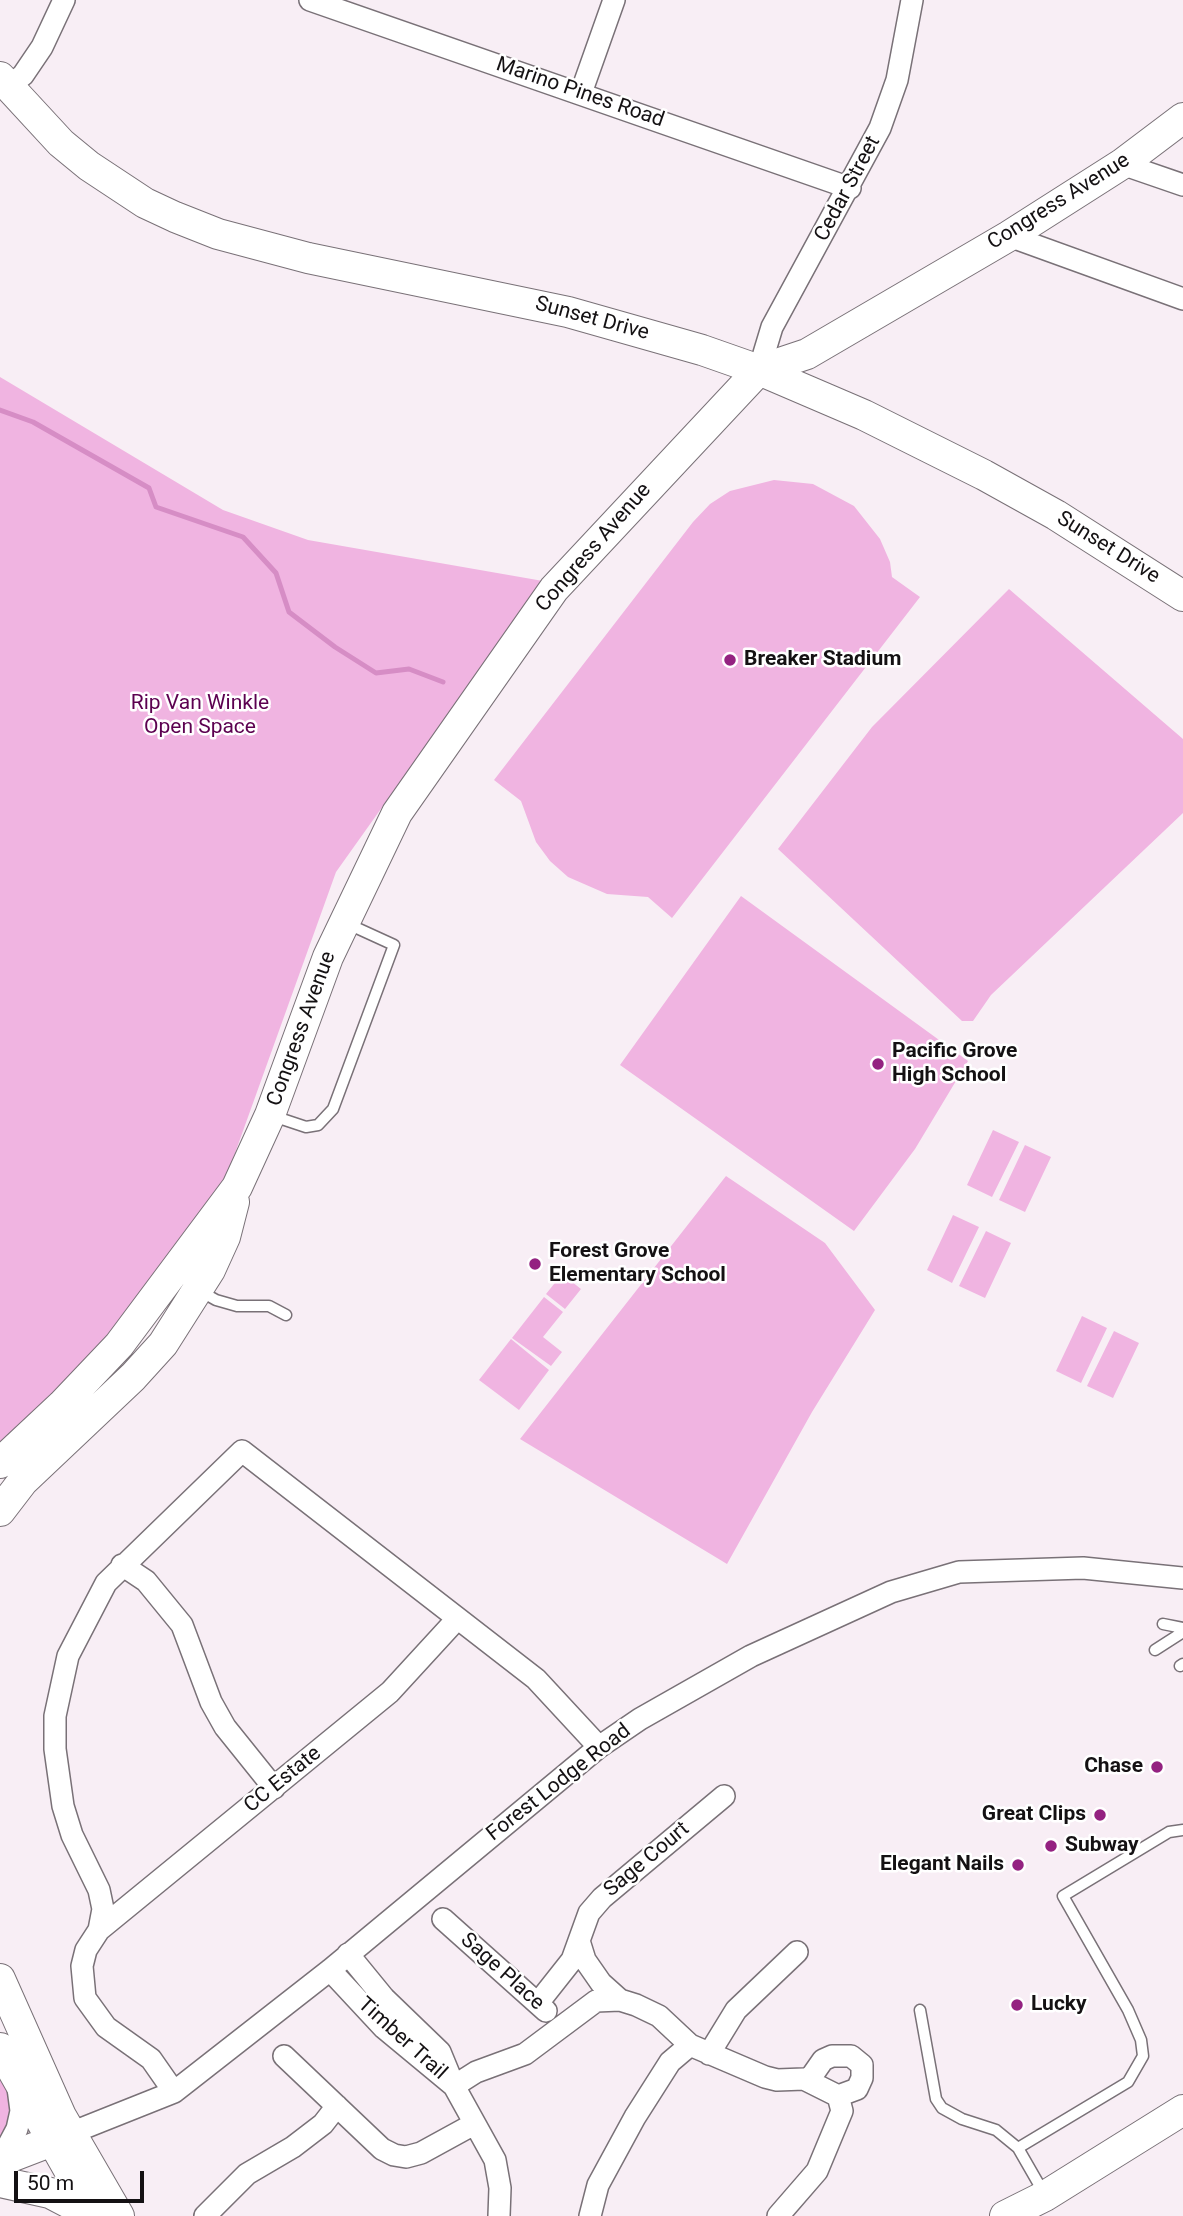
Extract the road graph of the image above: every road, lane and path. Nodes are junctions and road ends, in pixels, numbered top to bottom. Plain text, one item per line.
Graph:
1 (64, 0) edge
2 (310, 0) edge
3 (614, 0) edge
4 (912, 0) edge
5 (4, 82) edge
6 (581, 93) junction
7 (1183, 118) edge
8 (1122, 164) junction
9 (1183, 185) edge
10 (850, 188) junction
11 (1009, 236) junction
12 (1183, 299) edge
13 (760, 370) junction
14 (1183, 596) edge
15 (344, 923) junction
16 (270, 1115) junction
17 (236, 1188) junction
18 (197, 1289) junction
19 (286, 1315) dead end
20 (0, 1463) edge
21 (0, 1511) edge
22 (122, 1565) junction
23 (1183, 1578) edge
24 (457, 1619) junction
25 (1163, 1624) dead end
26 (1183, 1630) edge
27 (1155, 1650) dead end
28 (599, 1747) junction
29 (274, 1788) junction
30 (724, 1796) dead end
31 (1183, 1830) edge
32 (443, 1919) dead end
33 (99, 1930) junction
34 (580, 1944) junction
35 (796, 1952) dead end
36 (348, 1954) junction
37 (330, 1970) junction
38 (0, 1979) edge
39 (620, 2000) junction
40 (538, 2003) junction
41 (920, 2010) dead end
42 (560, 2025) junction
43 (699, 2049) junction
44 (284, 2056) dead end
45 (7, 2061) edge
46 (808, 2080) junction
47 (454, 2086) junction
48 (174, 2092) junction
49 (838, 2096) junction
50 (337, 2106) junction
51 (1183, 2110) edge
52 (474, 2124) junction
53 (62, 2137) junction
54 (1018, 2148) junction
55 (0, 2161) edge
56 (0, 2182) edge
57 (1045, 2196) junction
58 (95, 2216) edge
59 (119, 2216) edge
60 (205, 2216) edge
61 (499, 2216) edge
62 (590, 2216) edge
63 (778, 2216) edge
64 (1006, 2216) edge

1 - 5 street
2 - 6 street, Marino Pines Road
3 - 6 street
4 - 10 street, Cedar Street
5 - 13 street, Sunset Drive
6 - 10 street, Marino Pines Road
7 - 8 street, Congress Avenue
8 - 9 street
8 - 11 street, Congress Avenue
10 - 13 street, Cedar Street
11 - 12 street
11 - 13 street, Congress Avenue
13 - 14 street, Sunset Drive
13 - 15 street, Congress Avenue
15 - 16 street, Congress Avenue
15 - 16 lane
16 - 17 street, Congress Avenue
17 - 18 street, Congress Avenue
17 - 20 street, Congress Avenue
18 - 19 lane
18 - 21 street, Congress Avenue
22 - 24 street
22 - 29 street
22 - 33 street
23 - 28 street, Forest Lodge Road
24 - 28 street
24 - 29 street, CC Estate
25 - 26 lane
26 - 27 lane
28 - 36 street, Forest Lodge Road
29 - 33 street, CC Estate
30 - 34 street, Sage Court
31 - 54 lane
32 - 40 street, Sage Place
33 - 48 street
34 - 39 street
34 - 40 street, Sage Court
35 - 43 street
36 - 37 street, Forest Lodge Road
36 - 47 street
37 - 47 street, Timber Trail
37 - 48 street, Forest Lodge Road
38 - 53 street
39 - 42 street, Timber Trail
39 - 43 street
40 - 42 street, Sage Place
41 - 54 lane
42 - 47 street, Timber Trail
43 - 46 street
43 - 62 street
44 - 50 street
45 - 53 street
45 - 55 street
46 - 49 street
46 - 49 street
47 - 52 street
48 - 53 street, Forest Lodge Road
49 - 63 street
50 - 52 street
50 - 60 street
51 - 57 street
52 - 61 street
53 - 55 street, Forest Lodge Road
53 - 58 street
53 - 59 street
54 - 57 lane
56 - 58 street
57 - 64 street

